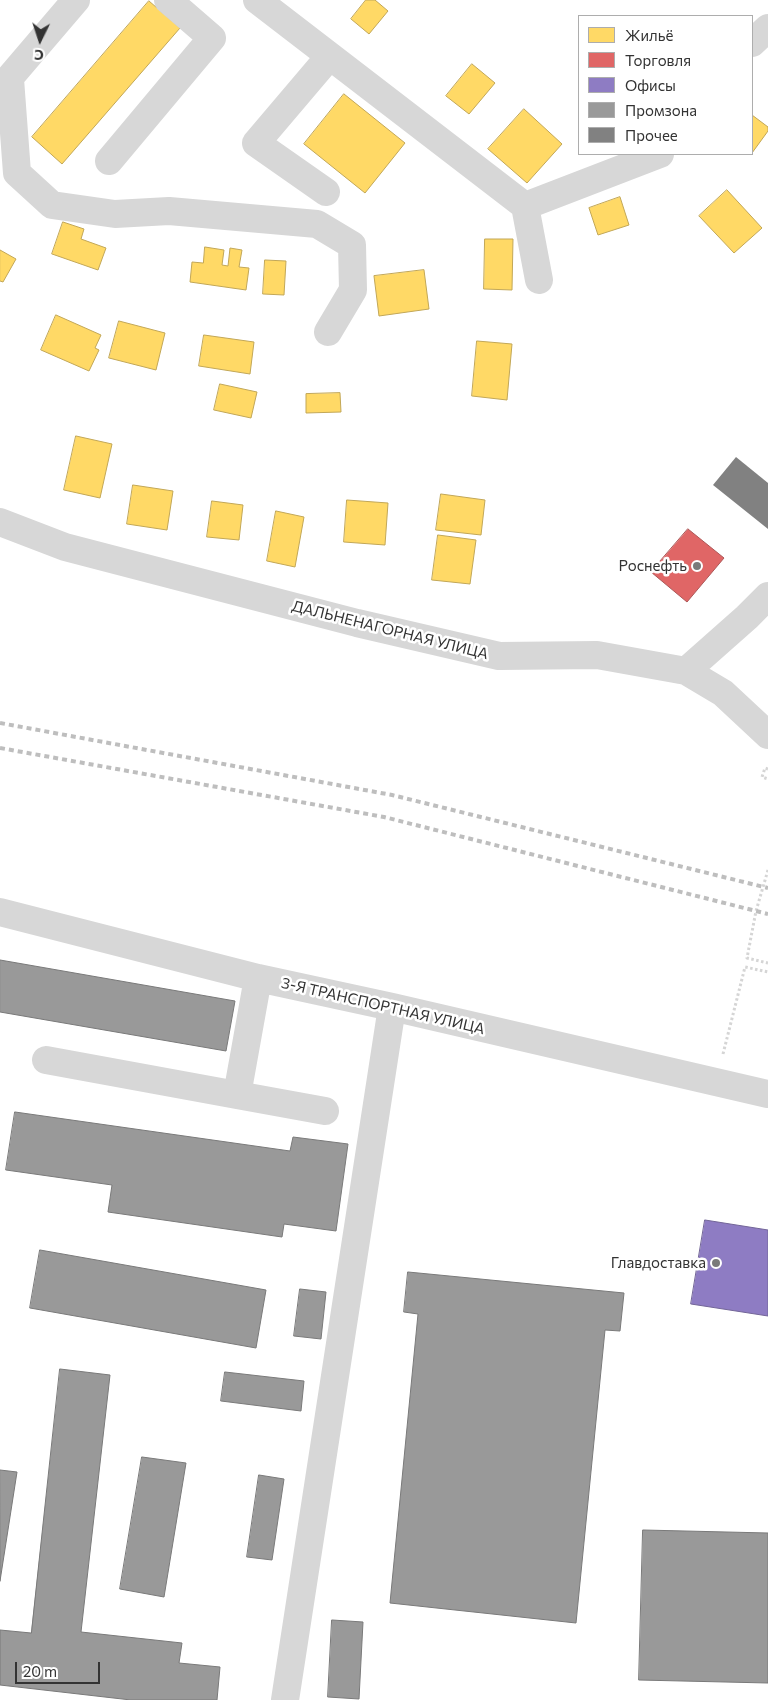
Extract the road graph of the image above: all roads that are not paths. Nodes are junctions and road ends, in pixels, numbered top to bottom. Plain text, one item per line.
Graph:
1 (76, 0) edge
2 (168, 0) edge
3 (257, 0) edge
4 (768, 28) edge
5 (753, 42) edge
6 (329, 57) junction
7 (5, 84) edge
8 (657, 155) edge
9 (109, 161) dead end
10 (326, 192) dead end
11 (525, 206) junction
12 (539, 280) dead end
13 (328, 332) dead end
14 (0, 522) edge
15 (768, 596) edge
16 (686, 671) junction
17 (768, 735) edge
18 (0, 912) edge
19 (258, 978) junction
20 (392, 1007) junction
21 (46, 1060) dead end
22 (768, 1094) edge
23 (237, 1095) junction
24 (325, 1111) dead end
25 (285, 1700) edge

1 - 7 street
2 - 9 street
3 - 6 street
4 - 5 street
6 - 10 street
6 - 11 street
7 - 13 street
8 - 11 street
11 - 12 street
14 - 16 street, ДАЛЬНЕНАГОРНАЯ УЛИЦА
15 - 16 street
16 - 17 street, ДАЛЬНЕНАГОРНАЯ УЛИЦА
18 - 19 street, 3-Я ТРАНСПОРТНАЯ УЛИЦА
19 - 20 street, 3-Я ТРАНСПОРТНАЯ УЛИЦА
19 - 23 street
20 - 22 street, 3-Я ТРАНСПОРТНАЯ УЛИЦА
20 - 25 street
21 - 23 street
23 - 24 street

